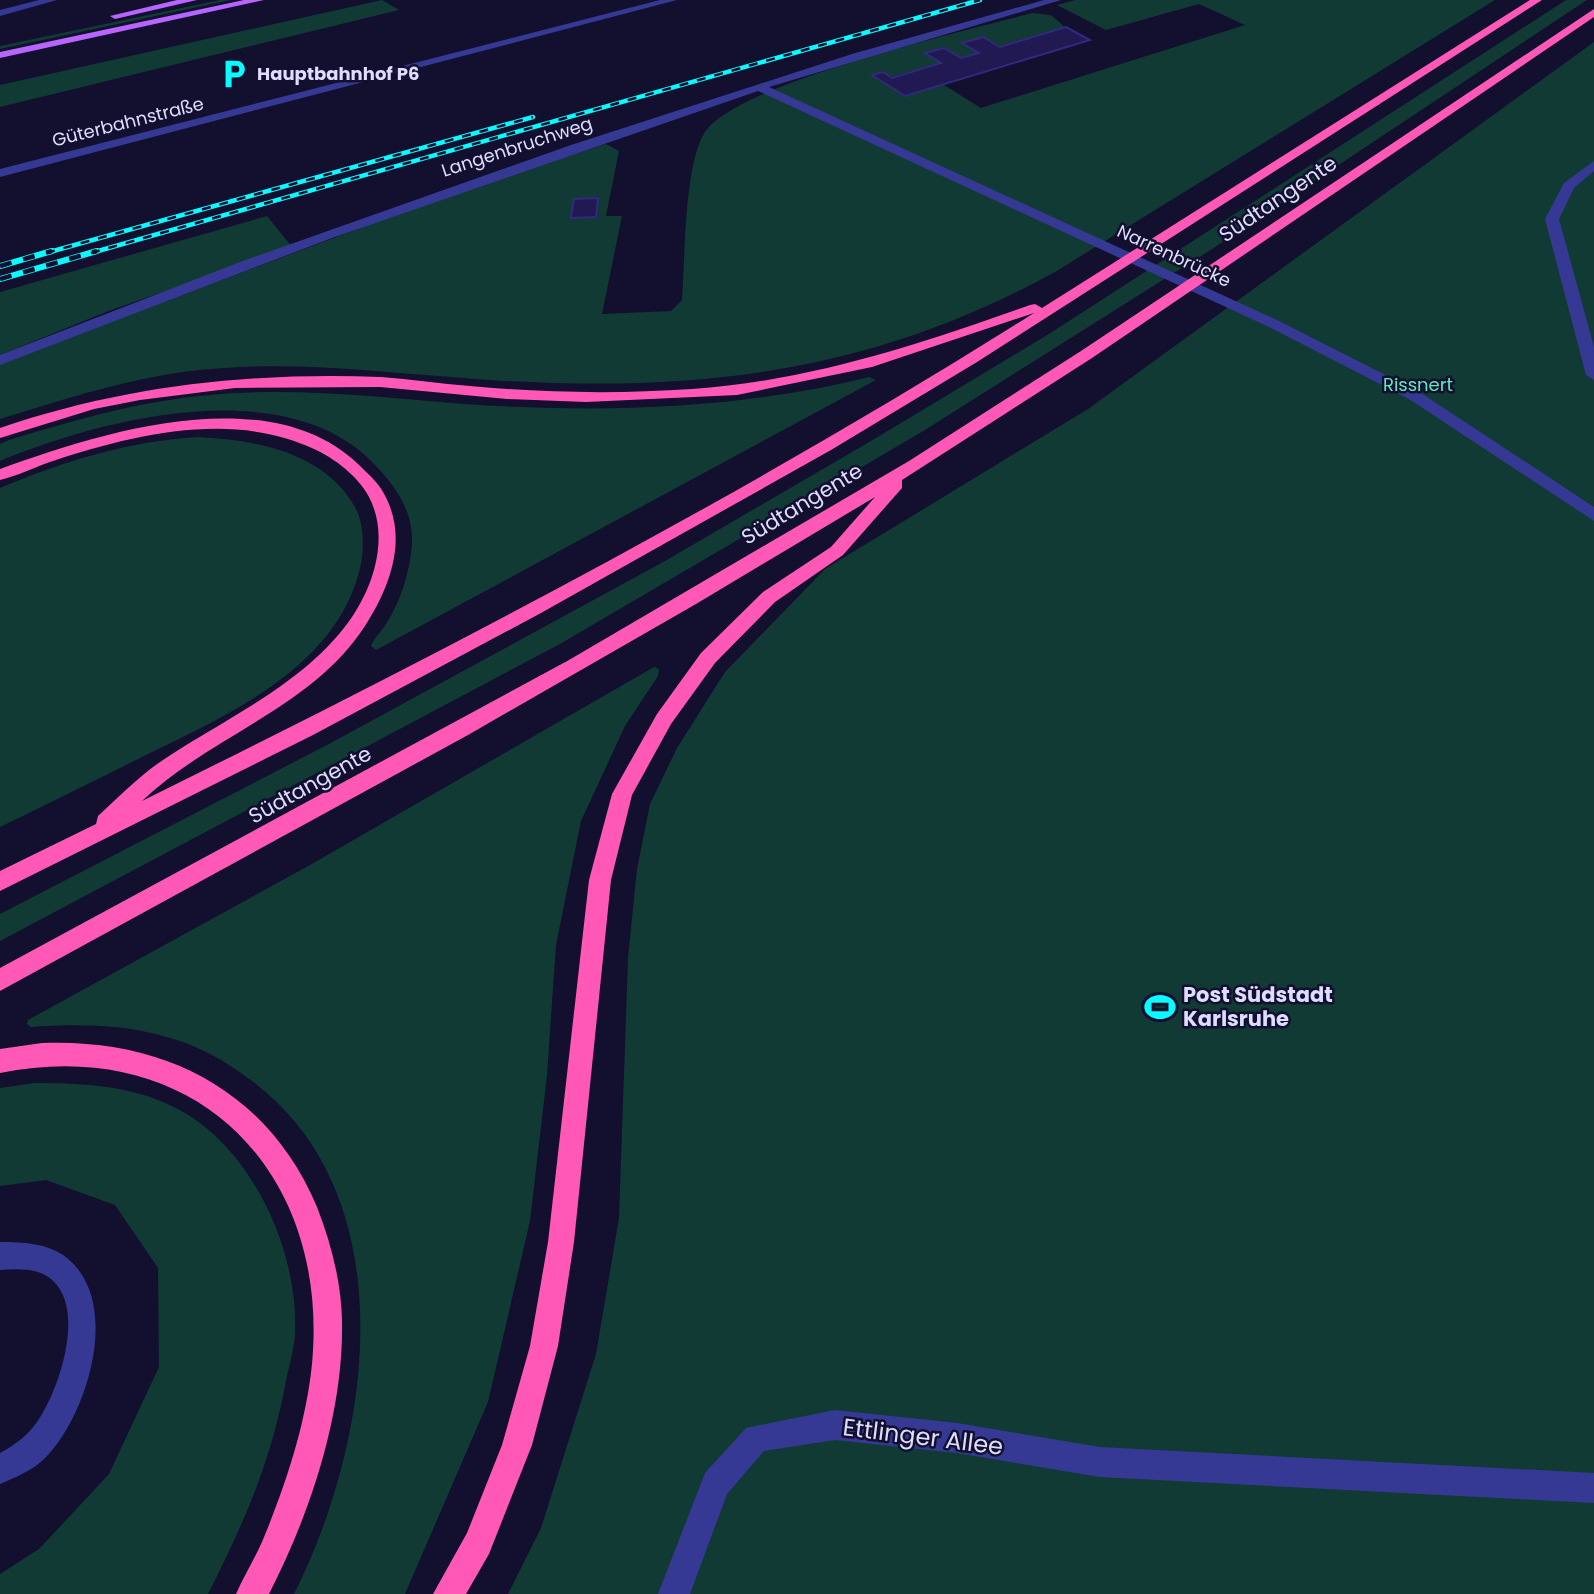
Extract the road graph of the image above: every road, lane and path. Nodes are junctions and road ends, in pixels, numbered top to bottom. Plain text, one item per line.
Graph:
1 (52, 0) edge
2 (192, 0) edge
3 (259, 0) edge
4 (672, 0) edge
5 (1056, 0) edge
6 (1537, 0) edge
7 (1594, 12) edge
8 (0, 13) edge
9 (102, 19) dead end
10 (0, 55) edge
11 (759, 87) junction
12 (1594, 165) edge
13 (0, 173) edge
14 (1067, 297) junction
15 (0, 360) edge
16 (1594, 375) edge
17 (0, 433) edge
18 (916, 464) junction
19 (0, 475) edge
20 (1594, 515) edge
21 (82, 844) junction
22 (0, 883) edge
23 (0, 980) edge
24 (0, 1061) edge
25 (0, 1256) edge
26 (0, 1469) edge
27 (1594, 1488) edge
28 (252, 1594) edge
29 (449, 1594) edge
30 (674, 1594) edge

1 - 8 street
2 - 9 main road
3 - 10 main road
4 - 13 street, Güterbahnstraße
5 - 11 street, Langenbruchweg
6 - 14 highway, Südtangente
7 - 18 highway, Südtangente
11 - 15 street, Langenbruchweg
11 - 20 street, Narrenbrücke
12 - 16 street
14 - 17 highway
14 - 21 highway, Südtangente
18 - 23 highway, Südtangente
18 - 29 highway
19 - 21 highway
21 - 22 highway, Südtangente
24 - 28 highway
25 - 26 street
27 - 30 street, Ettlinger Allee

